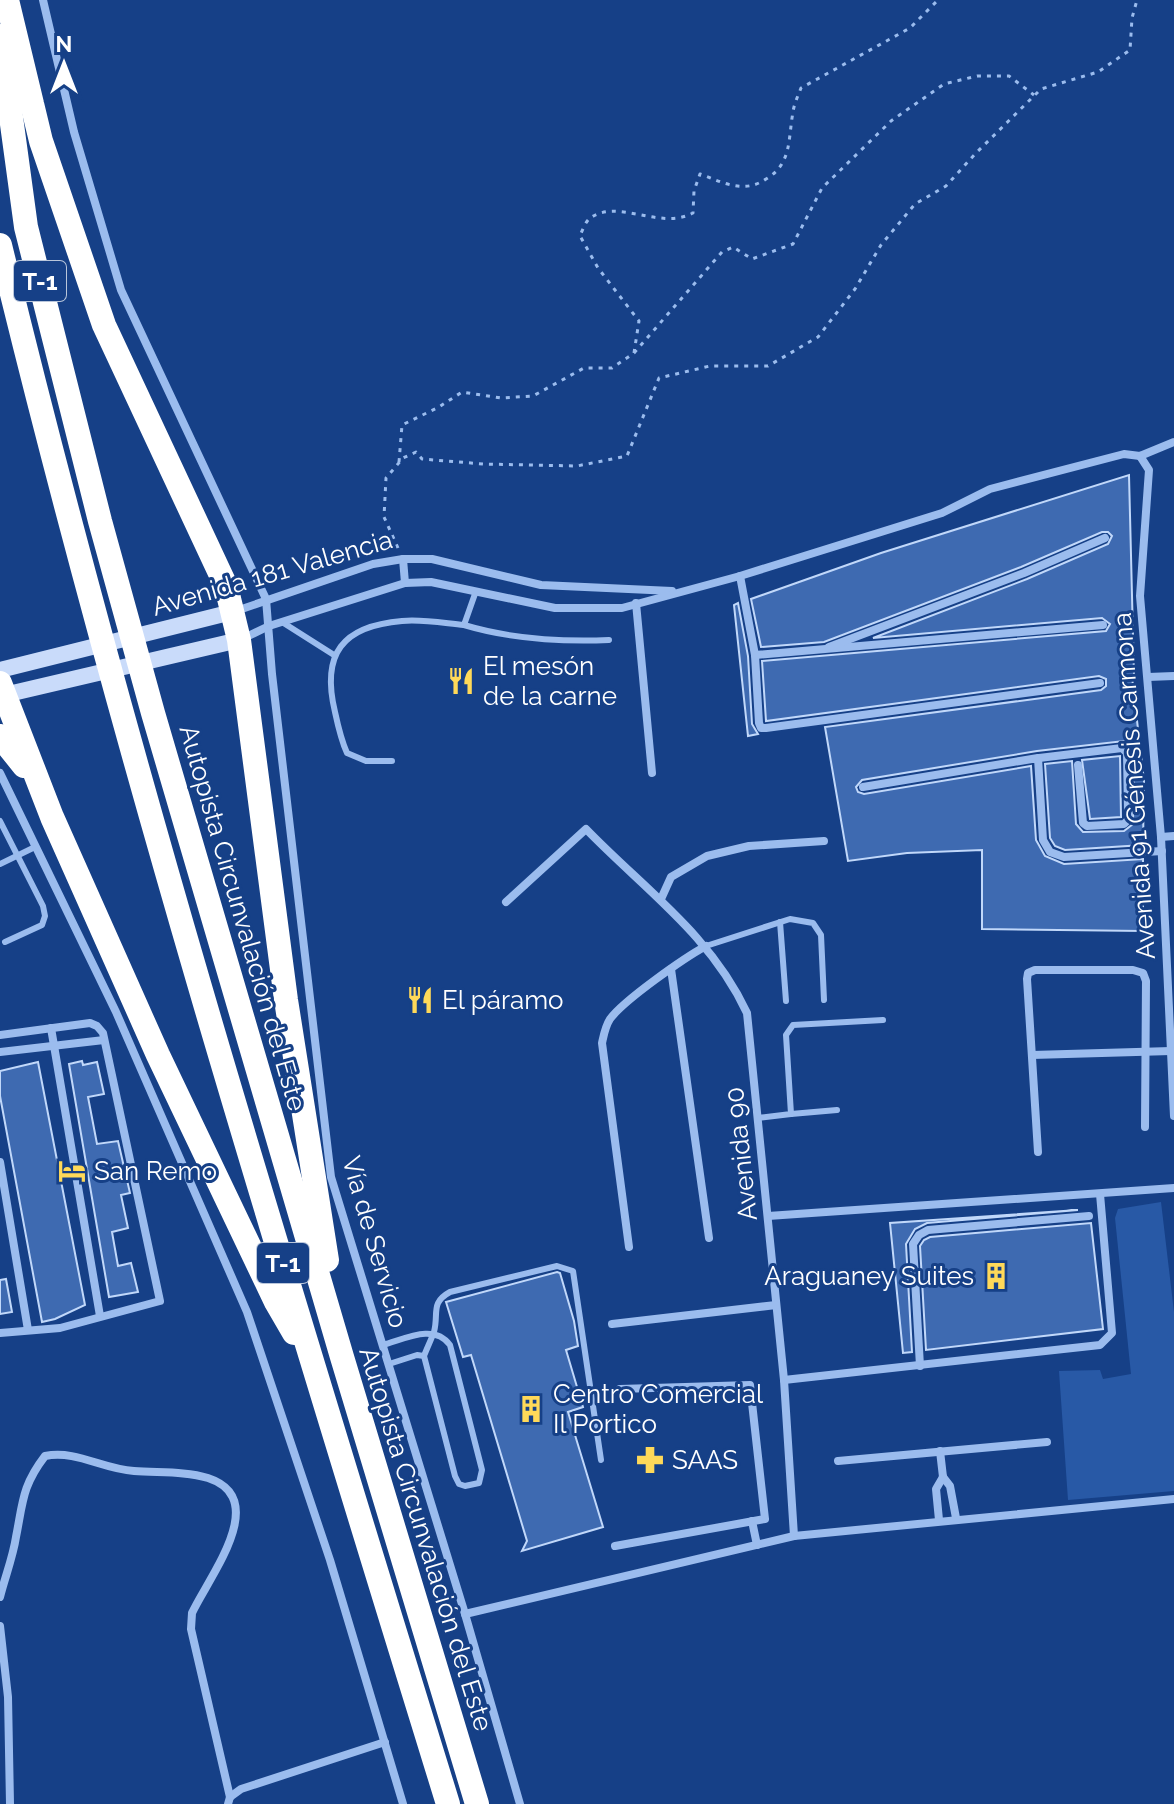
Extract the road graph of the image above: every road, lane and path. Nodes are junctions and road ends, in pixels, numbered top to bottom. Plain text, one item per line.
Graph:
1 (7, 0) edge
2 (43, 0) edge
3 (938, 0) edge
4 (1137, 0) edge
5 (0, 36) edge
6 (1035, 95) junction
7 (0, 245) edge
8 (634, 353) junction
9 (1174, 442) edge
10 (1140, 456) junction
11 (399, 462) junction
12 (1105, 538) dead end
13 (403, 559) junction
14 (740, 576) junction
15 (405, 583) junction
16 (476, 591) junction
17 (677, 592) junction
18 (266, 599) junction
19 (636, 603) junction
20 (232, 612) junction
21 (282, 622) junction
22 (464, 625) junction
23 (1103, 625) dead end
24 (269, 626) junction
25 (239, 640) junction
26 (609, 640) dead end
27 (817, 652) junction
28 (334, 655) junction
29 (755, 655) junction
30 (0, 670) edge
31 (1174, 676) edge
32 (1148, 677) junction
33 (1100, 683) dead end
34 (2, 691) edge
35 (0, 736) edge
36 (1039, 758) dead end
37 (392, 761) dead end
38 (1078, 765) dead end
39 (0, 773) edge
40 (652, 773) dead end
41 (40, 787) junction
42 (863, 787) dead end
43 (0, 821) edge
44 (1174, 836) edge
45 (1161, 837) junction
46 (824, 841) dead end
47 (35, 847) junction
48 (1162, 851) junction
49 (16, 856) junction
50 (0, 864) edge
51 (661, 899) junction
52 (506, 902) dead end
53 (1169, 913) edge
54 (780, 922) junction
55 (1170, 936) edge
56 (5, 942) dead end
57 (706, 946) junction
58 (671, 969) junction
59 (824, 1000) dead end
60 (786, 1001) dead end
61 (883, 1020) dead end
62 (51, 1028) junction
63 (0, 1035) edge
64 (104, 1040) junction
65 (53, 1046) junction
66 (1144, 1050) junction
67 (1171, 1051) junction
68 (0, 1052) edge
69 (1032, 1055) junction
70 (837, 1110) dead end
71 (791, 1114) junction
72 (1174, 1116) edge
73 (757, 1118) junction
74 (1145, 1127) dead end
75 (1038, 1152) dead end
76 (0, 1162) edge
77 (1174, 1188) edge
78 (1100, 1194) junction
79 (768, 1216) junction
80 (1089, 1216) dead end
81 (709, 1238) dead end
82 (629, 1247) dead end
83 (776, 1305) junction
84 (100, 1316) junction
85 (612, 1324) dead end
86 (28, 1330) junction
87 (0, 1333) edge
88 (433, 1333) junction
89 (383, 1345) junction
90 (424, 1356) junction
91 (342, 1357) junction
92 (389, 1364) junction
93 (920, 1366) junction
94 (314, 1367) junction
95 (784, 1380) junction
96 (620, 1389) dead end
97 (1047, 1442) dead end
98 (940, 1451) junction
99 (601, 1460) dead end
100 (838, 1461) dead end
101 (943, 1477) junction
102 (1174, 1499) edge
103 (956, 1518) junction
104 (939, 1520) junction
105 (752, 1521) junction
106 (794, 1536) junction
107 (757, 1545) junction
108 (615, 1546) dead end
109 (0, 1597) edge
110 (465, 1614) junction
111 (0, 1626) edge
112 (385, 1742) junction
113 (229, 1801) edge
114 (10, 1804) edge
115 (403, 1804) edge
116 (448, 1804) edge
117 (477, 1804) edge
118 (520, 1804) edge

1 - 20 highway
2 - 18 street, Vía de Servicio
3 - 8 path
4 - 6 path
5 - 91 highway, Autopista Circunvalación del Este / T-1
6 - 8 path
6 - 11 path
7 - 94 highway, T-1
8 - 11 path
9 - 10 street
10 - 14 street
10 - 32 street, Avenida 91 Génesis Carmona
11 - 13 path
12 - 27 street
13 - 15 street
13 - 17 street, Avenida 181 Valencia
13 - 18 street, Avenida 181 Valencia
14 - 17 street
14 - 29 street
15 - 16 street, Avenida 181 Valencia
15 - 21 street, Avenida 181 Valencia
16 - 19 street, Avenida 181 Valencia
16 - 22 lane
17 - 19 street, Avenida 181 Valencia
18 - 20 street, Avenida 181 Valencia
18 - 24 street, Vía de Servicio
19 - 40 street
20 - 25 highway
20 - 30 street, Avenida 181 Valencia
21 - 24 street, Avenida 181 Valencia
21 - 28 lane
22 - 26 lane
22 - 28 lane
23 - 27 street
24 - 25 street, Avenida 181 Valencia
24 - 89 street, Vía de Servicio
25 - 34 street, Avenida 181 Valencia
25 - 91 highway
27 - 29 street
28 - 37 lane
29 - 33 street
31 - 32 street
32 - 45 street, Avenida 91 Génesis Carmona
34 - 41 highway
35 - 41 highway
36 - 38 street
39 - 47 street
41 - 94 highway
42 - 48 street
43 - 49 lane
44 - 45 street
45 - 48 street, Avenida 91 Génesis Carmona
46 - 51 street
47 - 49 lane
47 - 112 street
48 - 53 street, Avenida 91 Génesis Carmona
49 - 50 lane
49 - 56 lane
51 - 52 street, Avenida 90
51 - 57 street, Avenida 90
53 - 55 street, Avenida 91 Génesis Carmona
54 - 57 lane
54 - 59 lane
54 - 60 lane
55 - 67 street, Avenida 91 Génesis Carmona
57 - 58 street
57 - 73 street, Avenida 90
58 - 81 street
58 - 82 street
61 - 71 lane
62 - 63 street
62 - 64 street
62 - 65 street
64 - 65 street
64 - 84 street
65 - 68 street
65 - 84 street
66 - 67 street
66 - 69 street
66 - 69 street
66 - 74 street
67 - 72 street, Avenida 91 Génesis Carmona
69 - 75 street
70 - 71 lane
71 - 73 lane
73 - 79 street, Avenida 90
76 - 86 street
77 - 78 street
78 - 79 street
78 - 93 street
79 - 83 street, Avenida 90
80 - 93 street
83 - 85 street
83 - 95 street, Avenida 90
84 - 86 street
86 - 87 street
88 - 89 lane
88 - 90 lane
88 - 90 lane
88 - 99 lane
89 - 92 street, Vía de Servicio
90 - 92 lane
91 - 117 highway, Autopista Circunvalación del Este / T-1
92 - 110 street, Vía de Servicio
93 - 95 street
94 - 116 highway, T-1
95 - 106 street, Avenida 90
96 - 105 street
97 - 98 street
98 - 100 street
98 - 101 street
101 - 103 street
101 - 104 street
102 - 103 street
103 - 104 street
104 - 106 street
105 - 107 street
105 - 108 street
106 - 107 street
107 - 110 street
109 - 113 street
110 - 118 street, Vía de Servicio
111 - 114 street
112 - 113 street
112 - 115 street

